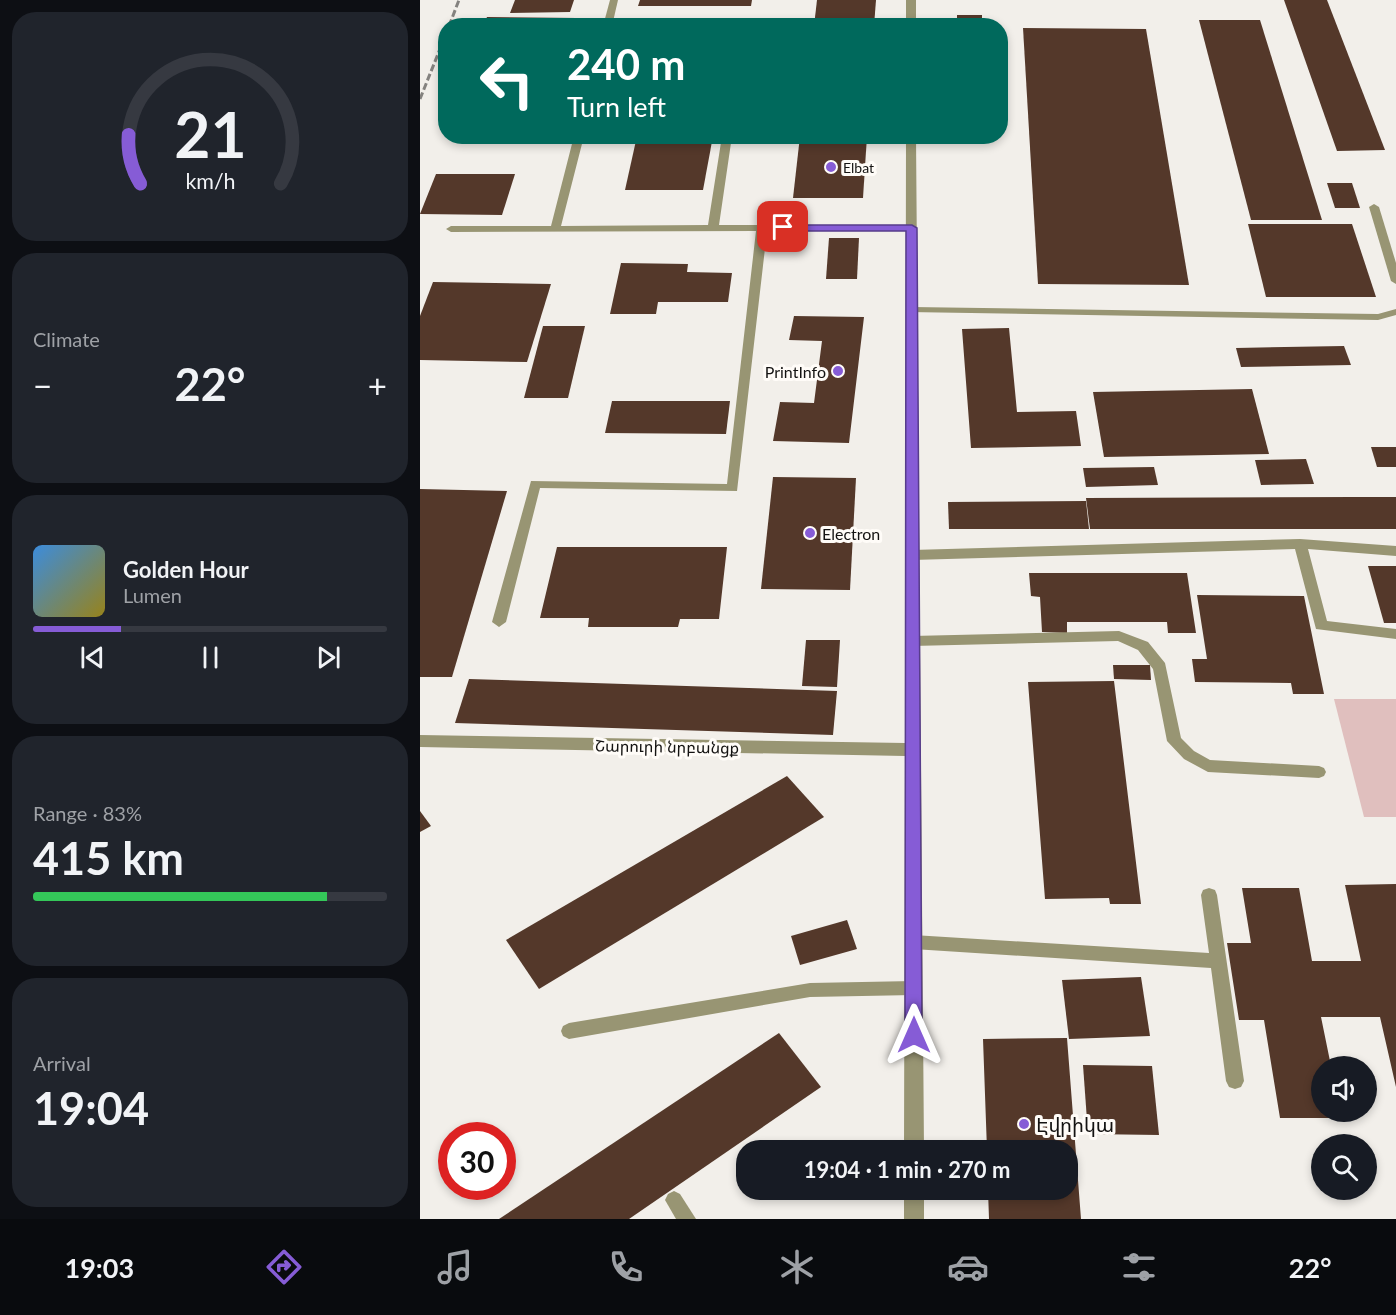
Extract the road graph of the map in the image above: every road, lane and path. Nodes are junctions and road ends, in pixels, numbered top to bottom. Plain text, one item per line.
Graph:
1 (614, 0) edge
2 (911, 0) edge
3 (609, 18) edge
4 (911, 18) edge
5 (577, 144) edge
6 (726, 144) edge
7 (911, 144) edge
8 (1374, 207) dead end
9 (762, 227) junction
10 (713, 228) junction
11 (912, 228) junction
12 (451, 229) dead end
13 (555, 229) junction
14 (1396, 281) edge
15 (912, 310) junction
16 (1396, 312) edge
17 (1300, 544) junction
18 (1396, 551) edge
19 (912, 555) junction
20 (499, 622) dead end
21 (1396, 634) edge
22 (912, 640) junction
23 (420, 741) edge
24 (913, 750) junction
25 (1319, 772) dead end
26 (1209, 895) dead end
27 (913, 942) junction
28 (1218, 962) junction
29 (914, 988) junction
30 (569, 1031) dead end
31 (1235, 1081) dead end
32 (914, 1140) edge
33 (674, 1200) dead end
34 (914, 1200) edge
35 (687, 1219) edge
36 (914, 1219) edge

1 - 3 lane
2 - 4 street
5 - 13 lane
6 - 10 lane
7 - 11 street
8 - 14 lane
9 - 10 lane
9 - 11 lane
9 - 20 lane
10 - 13 lane
11 - 15 street
12 - 13 lane
15 - 16 lane
15 - 19 street
17 - 18 lane
17 - 19 lane
17 - 21 lane
19 - 22 street
22 - 24 street
22 - 25 lane
23 - 24 street, Շարուրի նրբանցք
24 - 27 street
26 - 28 lane
27 - 28 lane
27 - 29 street
28 - 31 lane
29 - 30 lane
29 - 32 street
33 - 35 lane
34 - 36 street

